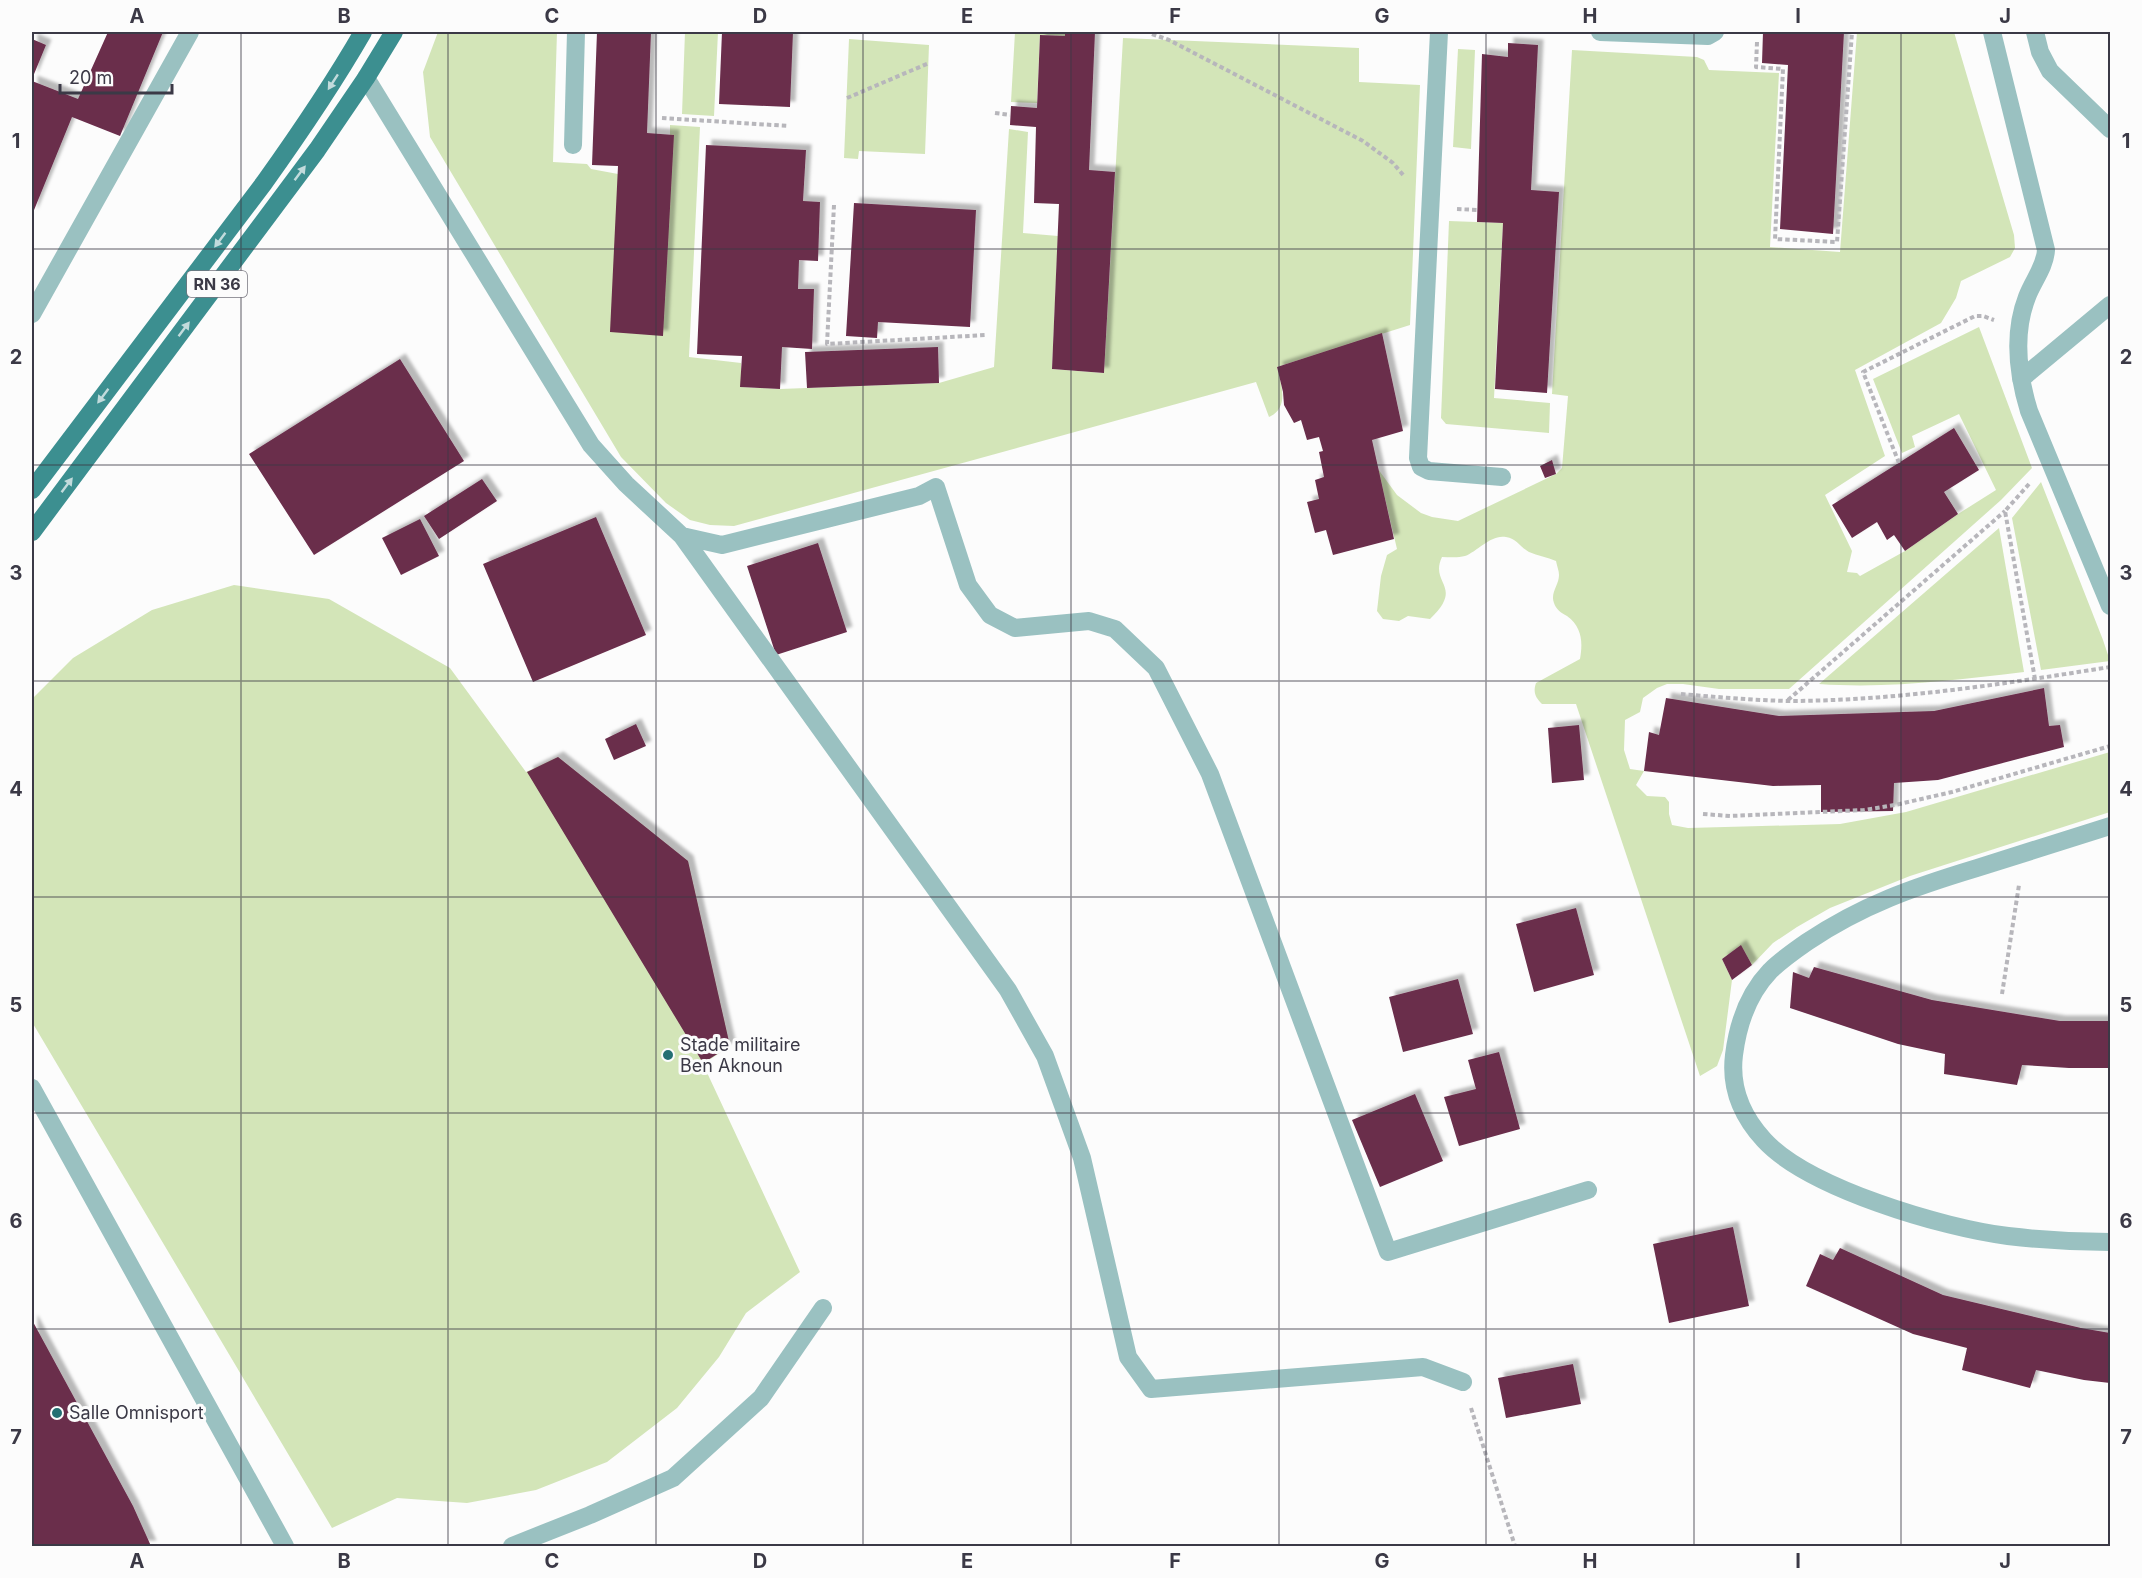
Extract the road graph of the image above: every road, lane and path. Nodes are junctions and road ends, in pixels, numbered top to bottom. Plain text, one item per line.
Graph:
1 (190, 32) edge
2 (363, 32) edge
3 (394, 32) edge
4 (576, 32) edge
5 (1439, 32) edge
6 (1600, 32) edge
7 (1715, 32) edge
8 (1852, 32) edge
9 (1992, 32) edge
10 (2035, 32) edge
11 (1152, 34) dead end
12 (1757, 42) dead end
13 (929, 63) dead end
14 (366, 78) junction
15 (847, 98) dead end
16 (995, 113) dead end
17 (1010, 115) dead end
18 (662, 118) dead end
19 (789, 126) dead end
20 (2110, 129) edge
21 (573, 145) dead end
22 (834, 205) dead end
23 (1430, 207) junction
24 (2110, 305) edge
25 (32, 314) edge
26 (2020, 330) junction
27 (986, 334) dead end
28 (2021, 379) junction
29 (2047, 455) junction
30 (1899, 463) dead end
31 (1502, 477) dead end
32 (32, 490) edge
33 (2005, 512) junction
34 (32, 532) edge
35 (682, 536) junction
36 (2110, 606) edge
37 (2110, 667) edge
38 (2036, 679) junction
39 (1681, 694) dead end
40 (1788, 701) junction
41 (2110, 746) edge
42 (1703, 814) dead end
43 (2110, 826) edge
44 (2024, 853) junction
45 (2002, 994) dead end
46 (32, 1088) edge
47 (1588, 1190) dead end
48 (2110, 1242) edge
49 (823, 1308) dead end
50 (1463, 1382) joint
51 (285, 1546) edge
52 (512, 1546) edge
53 (1515, 1546) edge

1 - 25 street
2 -> 32 main road, RN 36
3 - 14 main road, RN 36
4 - 21 street
5 - 23 street
6 - 7 street
8 - 12 path
9 - 26 street
10 - 20 street
11 - 23 path
13 - 15 path
34 -> 14 main road, RN 36
14 - 35 street
16 - 17 path
18 - 19 path
22 - 27 path
23 - 31 street
24 - 28 street
26 - 28 street
26 - 30 path
28 - 29 street
29 - 33 path
29 - 36 street
33 - 38 path
33 - 40 path
35 - 47 street
35 - 50 street
37 - 38 path
38 - 40 path
39 - 40 path
41 - 42 path
43 - 44 street
44 - 45 path
44 - 48 street
46 - 51 street
49 - 52 street
50 - 53 path

